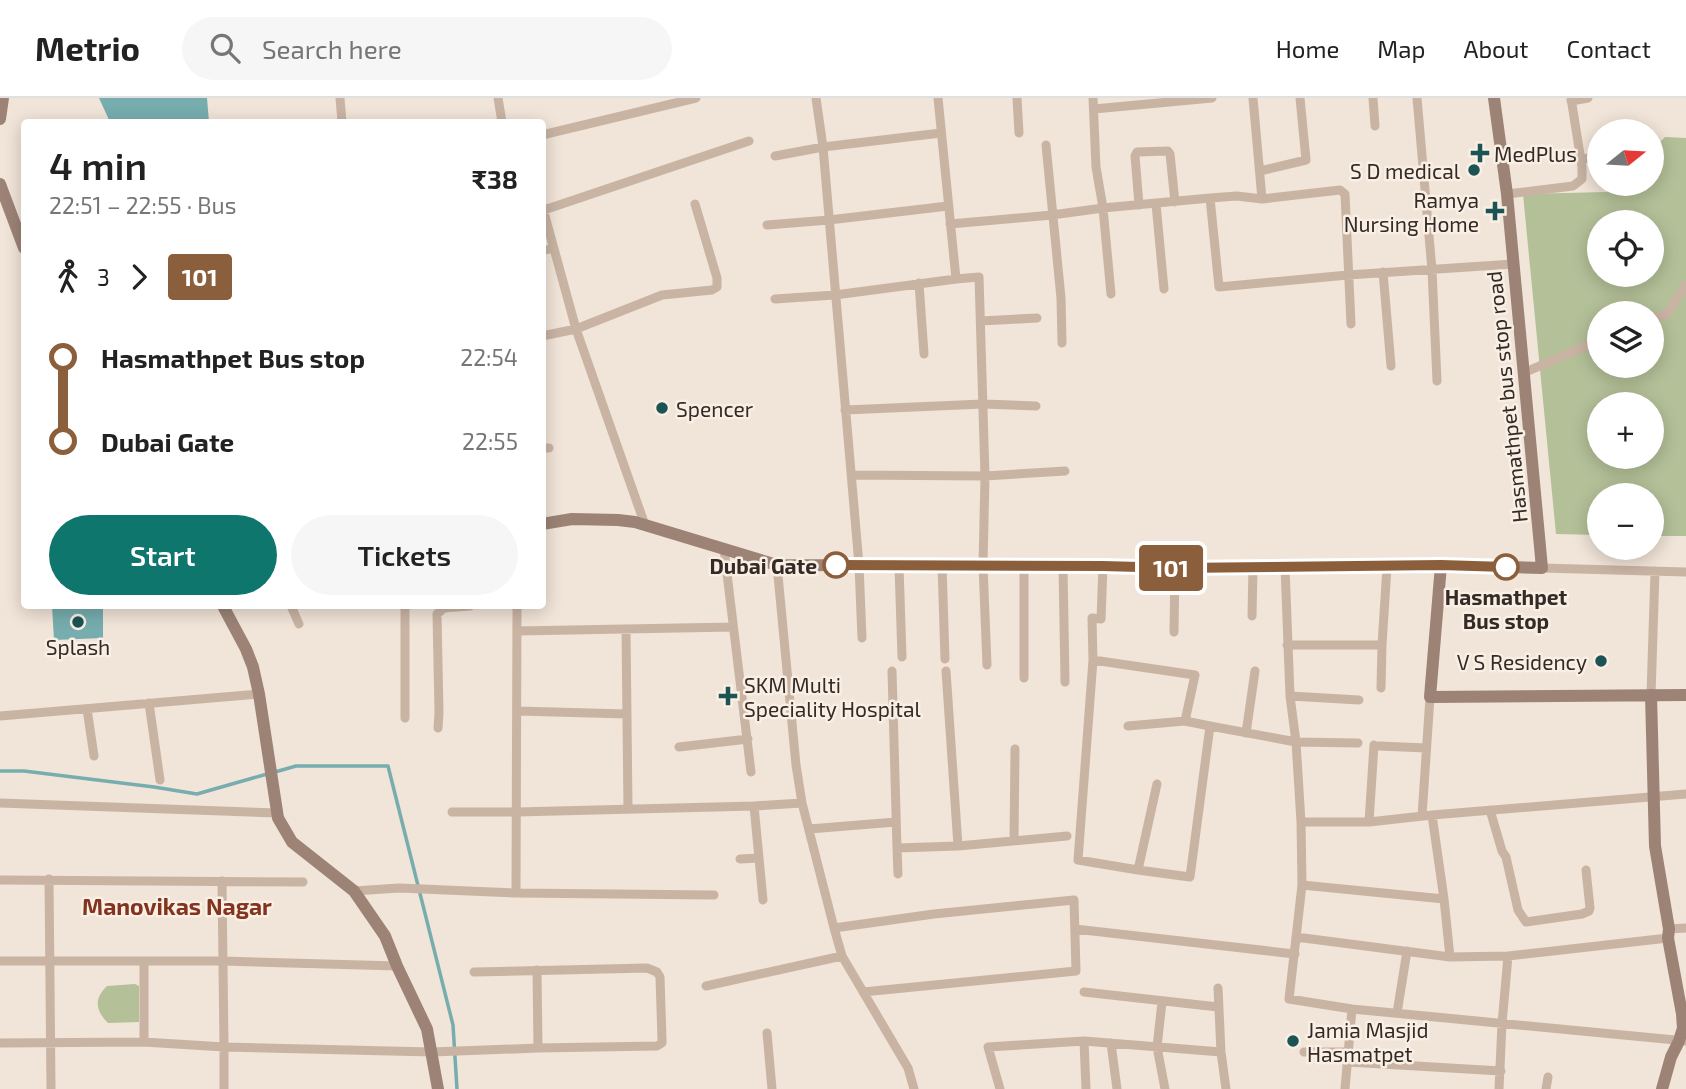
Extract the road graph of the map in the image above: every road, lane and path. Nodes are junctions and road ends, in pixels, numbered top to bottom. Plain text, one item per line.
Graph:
1 (2, 98) edge
2 (340, 98) edge
3 (498, 98) edge
4 (696, 98) edge
5 (816, 98) edge
6 (938, 98) edge
7 (1017, 98) edge
8 (1093, 98) edge
9 (1212, 98) edge
10 (1253, 98) edge
11 (1300, 98) edge
12 (1373, 98) edge
13 (1417, 98) edge
14 (1494, 98) edge
15 (1588, 98) edge
16 (1571, 100) edge
17 (1094, 109) junction
18 (0, 119) edge
19 (342, 119) edge
20 (502, 119) edge
21 (1375, 127) dead end
22 (941, 133) junction
23 (1019, 133) dead end
24 (546, 134) edge
25 (749, 141) dead end
26 (1046, 145) dead end
27 (823, 147) junction
28 (775, 156) dead end
29 (1587, 158) edge
30 (1580, 159) junction
31 (1260, 171) junction
32 (0, 184) edge
33 (1507, 194) junction
34 (1210, 198) junction
35 (1262, 199) junction
36 (1158, 200) junction
37 (1175, 202) junction
38 (695, 204) dead end
39 (1139, 205) junction
40 (546, 206) edge
41 (948, 206) junction
42 (1103, 208) junction
43 (1052, 215) junction
44 (546, 218) edge
45 (829, 220) junction
46 (950, 224) junction
47 (767, 225) dead end
48 (21, 240) edge
49 (554, 248) junction
50 (546, 250) edge
51 (1513, 264) junction
52 (1432, 270) junction
53 (1384, 272) junction
54 (1348, 275) junction
55 (956, 279) junction
56 (919, 283) junction
57 (1686, 285) edge
58 (1164, 289) dead end
59 (1111, 294) dead end
60 (835, 295) junction
61 (775, 299) dead end
62 (1664, 315) edge
63 (1037, 318) dead end
64 (981, 321) junction
65 (1351, 324) dead end
66 (576, 329) junction
67 (546, 335) edge
68 (1062, 343) dead end
69 (1587, 346) edge
70 (923, 354) dead end
71 (1391, 366) dead end
72 (1523, 373) junction
73 (1437, 381) dead end
74 (983, 404) junction
75 (1036, 406) dead end
76 (845, 410) junction
77 (1065, 471) dead end
78 (851, 475) junction
79 (985, 476) junction
80 (546, 523) edge
81 (645, 525) junction
82 (724, 550) junction
83 (777, 565) junction
84 (859, 565) junction
85 (942, 565) junction
86 (983, 565) junction
87 (1441, 565) junction
88 (900, 566) junction
89 (1024, 566) junction
90 (1063, 566) junction
91 (1103, 566) junction
92 (1253, 566) junction
93 (1285, 567) junction
94 (1387, 567) junction
95 (1175, 568) junction
96 (1542, 568) junction
97 (1655, 571) junction
98 (1686, 572) edge
99 (225, 609) edge
100 (292, 609) edge
101 (405, 609) edge
102 (443, 609) edge
103 (517, 609) edge
104 (1252, 616) dead end
105 (299, 624) dead end
106 (733, 627) junction
107 (626, 629) junction
108 (517, 631) junction
109 (1174, 632) dead end
110 (862, 638) dead end
111 (1287, 645) junction
112 (1382, 645) junction
113 (902, 657) dead end
114 (945, 659) dead end
115 (1093, 660) junction
116 (987, 664) dead end
117 (892, 671) dead end
118 (946, 671) dead end
119 (1255, 671) dead end
120 (1024, 678) dead end
121 (1065, 682) dead end
122 (1381, 688) dead end
123 (259, 694) junction
124 (1651, 695) junction
125 (1686, 695) edge
126 (1290, 696) junction
127 (1430, 697) junction
128 (1359, 700) dead end
129 (149, 703) junction
130 (87, 709) junction
131 (517, 711) junction
132 (627, 714) junction
133 (0, 716) edge
134 (405, 718) dead end
135 (1185, 720) junction
136 (1128, 726) dead end
137 (1210, 726) junction
138 (438, 727) dead end
139 (1246, 733) junction
140 (748, 739) junction
141 (1296, 741) junction
142 (1358, 743) dead end
143 (679, 747) dead end
144 (1426, 748) junction
145 (1015, 749) dead end
146 (94, 756) dead end
147 (751, 772) dead end
148 (160, 780) dead end
149 (1157, 784) dead end
150 (1686, 794) edge
151 (1654, 796) junction
152 (0, 803) edge
153 (802, 803) junction
154 (754, 806) junction
155 (628, 809) junction
156 (1490, 810) junction
157 (452, 812) dead end
158 (517, 812) junction
159 (278, 813) junction
160 (1432, 815) junction
161 (1422, 816) junction
162 (896, 822) junction
163 (1301, 822) junction
164 (1369, 822) junction
165 (809, 829) junction
166 (1068, 836) dead end
167 (1014, 840) junction
168 (958, 846) junction
169 (897, 848) junction
170 (759, 858) junction
171 (740, 859) dead end
172 (1138, 870) junction
173 (1586, 870) dead end
174 (898, 874) dead end
175 (49, 879) junction
176 (0, 880) edge
177 (222, 881) junction
178 (303, 882) dead end
179 (1302, 885) junction
180 (354, 891) junction
181 (516, 893) junction
182 (714, 895) dead end
183 (1444, 899) junction
184 (763, 900) dead end
185 (834, 928) junction
186 (1686, 928) edge
187 (1075, 929) junction
188 (1668, 934) junction
189 (1296, 937) junction
190 (1407, 951) junction
191 (1295, 954) junction
192 (842, 956) junction
193 (1508, 956) junction
194 (1450, 957) junction
195 (0, 961) edge
196 (48, 961) junction
197 (144, 961) junction
198 (223, 961) junction
199 (397, 966) junction
200 (537, 970) junction
201 (474, 972) dead end
202 (706, 986) dead end
203 (1218, 988) dead end
204 (863, 992) junction
205 (1084, 992) dead end
206 (1162, 1002) junction
207 (1219, 1007) junction
208 (1352, 1009) junction
209 (1397, 1013) junction
210 (1502, 1024) junction
211 (767, 1033) dead end
212 (1084, 1041) junction
213 (1682, 1041) edge
214 (144, 1042) junction
215 (0, 1043) edge
216 (1111, 1043) junction
217 (51, 1044) junction
218 (1157, 1046) junction
219 (225, 1047) junction
220 (538, 1048) junction
221 (432, 1052) junction
222 (1221, 1052) junction
223 (1304, 1052) dead end
224 (1348, 1057) junction
225 (1501, 1071) junction
226 (1548, 1077) dead end
227 (51, 1089) edge
228 (224, 1089) edge
229 (438, 1089) edge
230 (772, 1089) edge
231 (914, 1089) edge
232 (1000, 1089) edge
233 (1086, 1089) edge
234 (1117, 1089) edge
235 (1164, 1089) edge
236 (1226, 1089) edge
237 (1345, 1089) edge
238 (1499, 1089) edge
239 (1546, 1089) edge
240 (1662, 1089) edge

1 - 18 street
2 - 19 street
3 - 20 street
4 - 24 street
5 - 27 street
6 - 22 street
7 - 23 street
8 - 17 street
9 - 17 street
10 - 31 street
11 - 31 street
12 - 21 street
13 - 52 street
14 - 33 street, Hasmathpet bus stop road
15 - 16 street
16 - 30 street
17 - 42 street
22 - 27 street
22 - 41 street
25 - 40 street
26 - 43 street
27 - 28 street
27 - 45 street
29 - 30 street
30 - 33 street
31 - 35 street
32 - 48 street
33 - 51 street, Hasmathpet bus stop road
34 - 35 street
34 - 37 street
34 - 54 street
35 - 54 street
36 - 37 street
36 - 39 street
36 - 58 street
37 - 39 street
38 - 66 street
39 - 42 street
41 - 45 street
41 - 46 street
42 - 43 street
42 - 59 street
43 - 46 street
43 - 68 street
44 - 49 street
45 - 47 street
45 - 60 street
46 - 55 street
49 - 50 street
49 - 66 street
51 - 52 street
51 - 72 street, Hasmathpet bus stop road
52 - 53 street
52 - 73 street
53 - 54 street
53 - 71 street
54 - 65 street
55 - 56 street
55 - 64 street
56 - 60 street
56 - 70 street
57 - 62 street
60 - 61 street
60 - 76 street
63 - 64 street
64 - 74 street
66 - 67 street
66 - 81 street
69 - 72 street
72 - 96 street, Hasmathpet bus stop road
74 - 75 street
74 - 76 street
74 - 79 street
76 - 78 street
77 - 79 street
78 - 79 street
78 - 84 street
79 - 86 street
80 - 81 street
81 - 82 street
82 - 83 street
82 - 106 street
83 - 84 street
83 - 153 street
84 - 88 street
84 - 110 street
85 - 86 street
85 - 88 street
85 - 114 street
86 - 89 street
86 - 116 street
87 - 94 street
87 - 96 street
87 - 127 street
88 - 113 street
89 - 90 street
89 - 120 street
90 - 91 street
90 - 121 street
91 - 95 street
91 - 115 street
92 - 93 street
92 - 95 street
92 - 104 street
93 - 94 street
93 - 111 street
94 - 112 street
95 - 109 street
96 - 97 street
97 - 98 street
97 - 124 street
99 - 123 street
100 - 105 street
101 - 134 street
102 - 138 street
103 - 108 street
106 - 107 street
106 - 140 street
107 - 108 street
107 - 132 street
108 - 131 street
111 - 112 street
111 - 126 street
112 - 122 street
115 - 135 street
115 - 172 street
117 - 162 street
118 - 168 street
119 - 139 street
123 - 129 street
123 - 159 street
124 - 125 street
124 - 127 street
124 - 151 street
126 - 128 street
126 - 141 street
127 - 144 street
129 - 130 street
129 - 148 street
130 - 133 street
130 - 146 street
131 - 132 street
131 - 158 street
132 - 155 street
135 - 136 street
135 - 137 street
137 - 139 street
137 - 172 street
139 - 141 street
140 - 143 street
140 - 147 street
141 - 142 street
141 - 163 street
144 - 161 street
144 - 164 street
145 - 167 street
149 - 172 street
150 - 151 street
151 - 156 street
151 - 188 street
152 - 159 street
153 - 154 street
153 - 165 street
154 - 155 street
154 - 170 street
155 - 158 street
156 - 160 street
156 - 173 street
157 - 158 street
158 - 181 street
159 - 180 street
160 - 161 street
160 - 183 street
161 - 164 street
162 - 165 street
162 - 169 street
163 - 164 street
163 - 179 street
165 - 185 street
166 - 167 street
167 - 168 street
168 - 169 street
169 - 174 street
170 - 171 street
170 - 184 street
175 - 176 street
175 - 177 street
175 - 196 street
177 - 178 street
177 - 198 street
179 - 183 street
179 - 189 street
180 - 181 street
180 - 199 street
181 - 182 street
183 - 194 street
185 - 187 street
185 - 192 street
186 - 188 street
187 - 191 street
187 - 204 street
188 - 193 street
188 - 213 street
189 - 190 street
189 - 191 street
190 - 194 street
190 - 209 street
191 - 208 street
192 - 202 street
192 - 204 street
193 - 194 street
193 - 210 street
195 - 196 street
196 - 197 street
196 - 217 street
197 - 198 street
197 - 214 street
198 - 199 street
198 - 219 street
199 - 221 street
200 - 201 street
200 - 220 street
200 - 220 street
203 - 207 street
204 - 231 street
205 - 206 street
206 - 207 street
206 - 218 street
207 - 222 street
208 - 209 street
208 - 224 street
209 - 210 street
210 - 213 street
210 - 225 street
211 - 230 street
212 - 216 street
212 - 232 street
212 - 233 street
213 - 240 street
214 - 217 street
214 - 219 street
215 - 217 street
216 - 218 street
216 - 234 street
217 - 227 street
218 - 222 street
218 - 235 street
219 - 221 street
219 - 228 street
220 - 221 street
221 - 229 street
222 - 236 street
223 - 224 street
224 - 225 street
224 - 237 street
225 - 238 street
226 - 239 street

